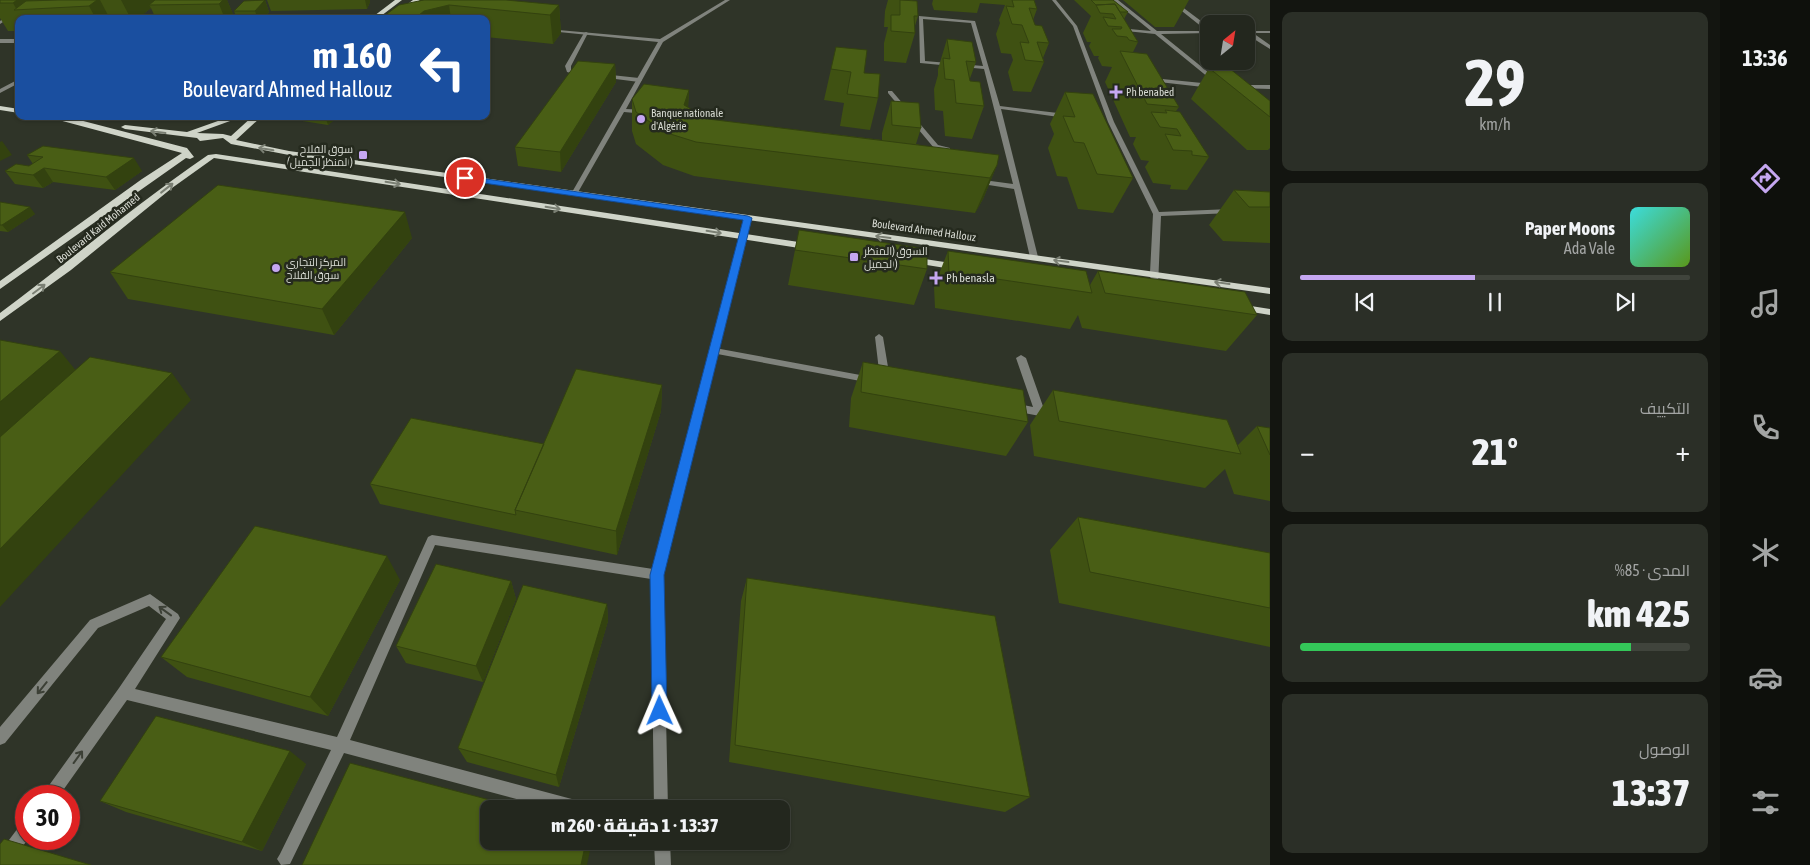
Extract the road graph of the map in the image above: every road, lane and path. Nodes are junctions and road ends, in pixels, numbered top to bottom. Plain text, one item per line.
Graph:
1 (399, 0) edge
2 (417, 0) edge
3 (728, 0) edge
4 (1054, 0) edge
5 (1115, 0) edge
6 (1170, 0) edge
7 (21, 12) edge
8 (0, 14) edge
9 (13, 14) junction
10 (378, 15) edge
11 (397, 15) edge
12 (0, 23) edge
13 (1200, 24) edge
14 (1075, 26) junction
15 (1084, 26) dead end
16 (541, 29) edge
17 (1110, 29) edge
18 (1200, 31) edge
19 (1255, 32) edge
20 (1270, 32) edge
21 (586, 33) junction
22 (1155, 33) junction
23 (1255, 37) edge
24 (0, 41) edge
25 (15, 41) edge
26 (661, 41) junction
27 (1270, 47) edge
28 (986, 68) junction
29 (589, 75) edge
30 (1094, 75) junction
31 (599, 76) edge
32 (1103, 76) dead end
33 (639, 80) junction
34 (1149, 80) edge
35 (15, 83) edge
36 (1233, 87) edge
37 (1270, 87) edge
38 (0, 91) edge
39 (890, 92) dead end
40 (997, 107) junction
41 (1, 109) edge
42 (622, 110) junction
43 (15, 111) edge
44 (651, 113) edge
45 (1073, 117) edge
46 (67, 120) edge
47 (76, 120) edge
48 (228, 120) edge
49 (232, 120) edge
50 (254, 120) edge
51 (1102, 121) edge
52 (1111, 122) junction
53 (179, 135) junction
54 (209, 137) junction
55 (233, 140) junction
56 (954, 150) edge
57 (185, 152) junction
58 (214, 156) junction
59 (1001, 156) edge
60 (1010, 158) junction
61 (968, 180) edge
62 (1017, 187) junction
63 (574, 194) junction
64 (1242, 210) edge
65 (1157, 214) junction
66 (748, 218) junction
67 (744, 237) junction
68 (818, 248) edge
69 (1034, 257) junction
70 (904, 259) edge
71 (972, 269) edge
72 (1154, 273) junction
73 (0, 286) edge
74 (1270, 291) edge
75 (1157, 295) edge
76 (1232, 306) edge
77 (1270, 312) edge
78 (0, 318) edge
79 (880, 337) dead end
80 (715, 351) junction
81 (1021, 358) dead end
82 (1001, 405) edge
83 (657, 575) junction
84 (124, 693) junction
85 (0, 738) edge
86 (341, 744) junction
87 (58, 785) edge
88 (549, 800) edge
89 (662, 800) edge
90 (15, 844) edge
91 (662, 850) edge
92 (285, 859) dead end
93 (0, 865) edge
94 (663, 865) edge

1 - 10 main road
2 - 11 main road
3 - 26 street
4 - 14 street
5 - 22 street
6 - 13 street
7 - 9 street
8 - 9 street
9 - 12 street
14 - 15 street
14 - 30 street
16 - 21 street
17 - 22 street
18 - 22 street
19 - 20 street
21 - 26 street
21 - 29 street
22 - 34 street
23 - 27 street
24 - 25 street
26 - 33 street
28 - 28 street
28 - 40 street
30 - 32 street
30 - 52 street
31 - 33 street
33 - 42 street
35 - 38 street
36 - 37 street
39 - 56 street
40 - 45 street
40 - 60 street
41 - 43 main road
42 - 44 street
42 - 63 street
46 - 57 main road
53 -> 47 main road, Boulevard Ahmed Hallouz
48 - 53 main road
49 - 54 main road, Boulevard Kaid Mohamed
50 - 55 main road, Boulevard Kaid Mohamed
51 - 52 street
52 - 65 street
53 - 54 main road, Boulevard Ahmed Hallouz
54 - 55 main road, Boulevard Ahmed Hallouz
54 - 57 main road, Boulevard Kaid Mohamed
55 - 58 main road, Boulevard Kaid Mohamed
63 -> 55 main road, Boulevard Ahmed Hallouz
57 - 58 main road
57 - 73 main road, Boulevard Kaid Mohamed
58 -> 67 main road
78 -> 58 main road, Boulevard Kaid Mohamed
59 - 60 street
60 - 62 street
61 - 62 street
62 - 69 street
63 - 66 main road, Boulevard Ahmed Hallouz
64 - 65 street
65 - 72 street
66 - 67 street
69 -> 66 main road, Boulevard Ahmed Hallouz
67 - 68 main road
67 - 80 street
72 -> 69 main road, Boulevard Ahmed Hallouz
70 - 71 main road
74 -> 72 main road, Boulevard Ahmed Hallouz
72 - 75 street
76 - 77 main road
79 - 80 street
80 - 83 street
81 - 82 street
83 - 86 street
83 - 89 street
84 -> 85 street
84 - 86 street
87 -> 84 street
86 - 88 street
86 - 92 street
90 - 93 street
91 - 94 street

